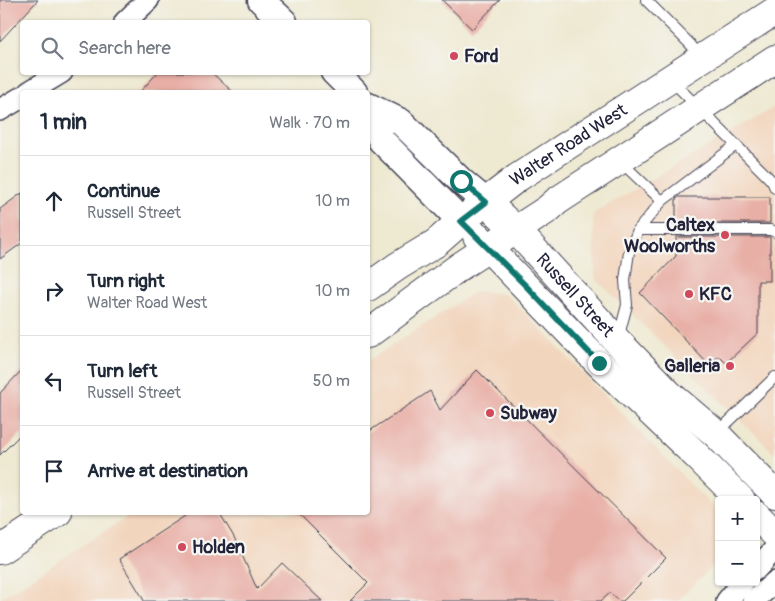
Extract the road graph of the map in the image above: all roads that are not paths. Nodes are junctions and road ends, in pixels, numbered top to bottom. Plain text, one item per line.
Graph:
1 (148, 0) edge
2 (261, 0) edge
3 (646, 0) edge
4 (775, 11) edge
5 (128, 20) edge
6 (282, 20) edge
7 (701, 59) junction
8 (775, 59) edge
9 (57, 75) edge
10 (337, 75) edge
11 (670, 79) junction
12 (32, 90) edge
13 (351, 90) edge
14 (20, 97) edge
15 (370, 106) edge
16 (699, 108) junction
17 (0, 110) edge
18 (370, 117) edge
19 (736, 145) junction
20 (619, 160) junction
21 (775, 188) edge
22 (662, 201) junction
23 (486, 202) junction
24 (461, 221) junction
25 (516, 230) junction
26 (638, 230) junction
27 (775, 232) edge
28 (489, 248) junction
29 (370, 286) edge
30 (370, 333) edge
31 (618, 342) junction
32 (775, 377) edge
33 (706, 444) junction
34 (775, 494) edge
35 (738, 496) edge
36 (53, 515) edge
37 (760, 519) edge
38 (775, 534) edge
39 (775, 549) edge
40 (0, 550) edge
41 (760, 565) edge
42 (775, 582) edge
43 (740, 586) edge
44 (727, 601) edge
45 (754, 601) edge

1 - 5 street
2 - 6 street
3 - 7 lane
4 - 7 main road, Walter Road West
7 - 11 main road, Walter Road West
8 - 16 main road
9 - 12 street
10 - 13 street, Russell Street
11 - 16 lane
11 - 23 main road, Walter Road West
14 - 17 street
15 - 23 street, Russell Street
16 - 19 lane
16 - 20 main road
18 - 24 street, Russell Street
19 - 21 lane
19 - 22 lane
20 - 22 lane
20 - 25 main road
22 - 26 lane
23 - 24 main road, Walter Road West
23 - 25 main road, Russell Street
24 - 28 main road, Russell Street
24 - 29 main road, Walter Road West
25 - 28 main road
25 - 31 main road, Russell Street
26 - 27 lane
26 - 31 lane
28 - 30 main road
28 - 33 main road, Russell Street
31 - 33 main road, Russell Street
32 - 33 lane
33 - 34 main road, Russell Street
33 - 35 main road, Russell Street
36 - 40 main road
37 - 38 main road
39 - 41 street
42 - 45 street
43 - 44 street

